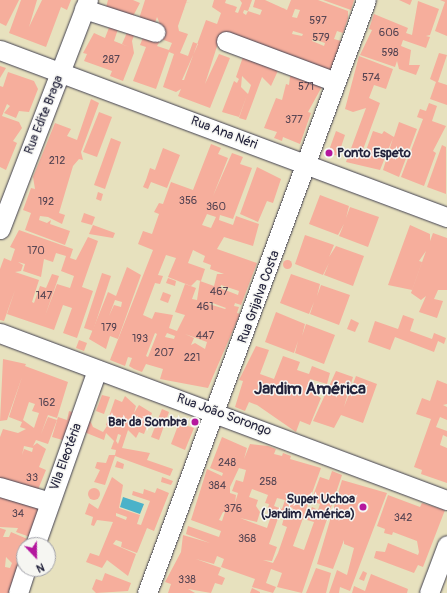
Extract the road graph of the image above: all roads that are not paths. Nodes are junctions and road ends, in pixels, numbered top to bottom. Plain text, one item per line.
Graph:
1 (366, 0) edge
2 (86, 4) edge
3 (155, 32) dead end
4 (226, 41) dead end
5 (0, 50) edge
6 (61, 71) junction
7 (336, 82) junction
8 (308, 165) junction
9 (447, 217) edge
10 (0, 229) edge
11 (0, 333) edge
12 (97, 370) junction
13 (217, 411) junction
14 (0, 487) edge
15 (447, 500) edge
16 (50, 502) junction
17 (38, 537) edge
18 (447, 545) edge
19 (23, 577) edge
20 (18, 593) edge
21 (147, 593) edge
22 (429, 593) edge

1 - 7 street, Rua Grijalva Costa
2 - 3 street
2 - 6 street, Rua Edite Braga
4 - 7 street
5 - 6 street, Rua Ana Néri
6 - 8 street, Rua Ana Néri
6 - 10 street, Rua Edite Braga
7 - 8 street, Rua Grijalva Costa
8 - 9 street, Rua Ana Néri
8 - 13 street, Rua Grijalva Costa
11 - 12 street, Rua João Sorongo
12 - 13 street, Rua João Sorongo
12 - 16 street, Vila Eleotéria
13 - 15 street, Rua João Sorongo
13 - 21 street, Rua Grijalva Costa
14 - 16 street
16 - 17 street, Vila Eleotéria
18 - 22 street
19 - 20 street

